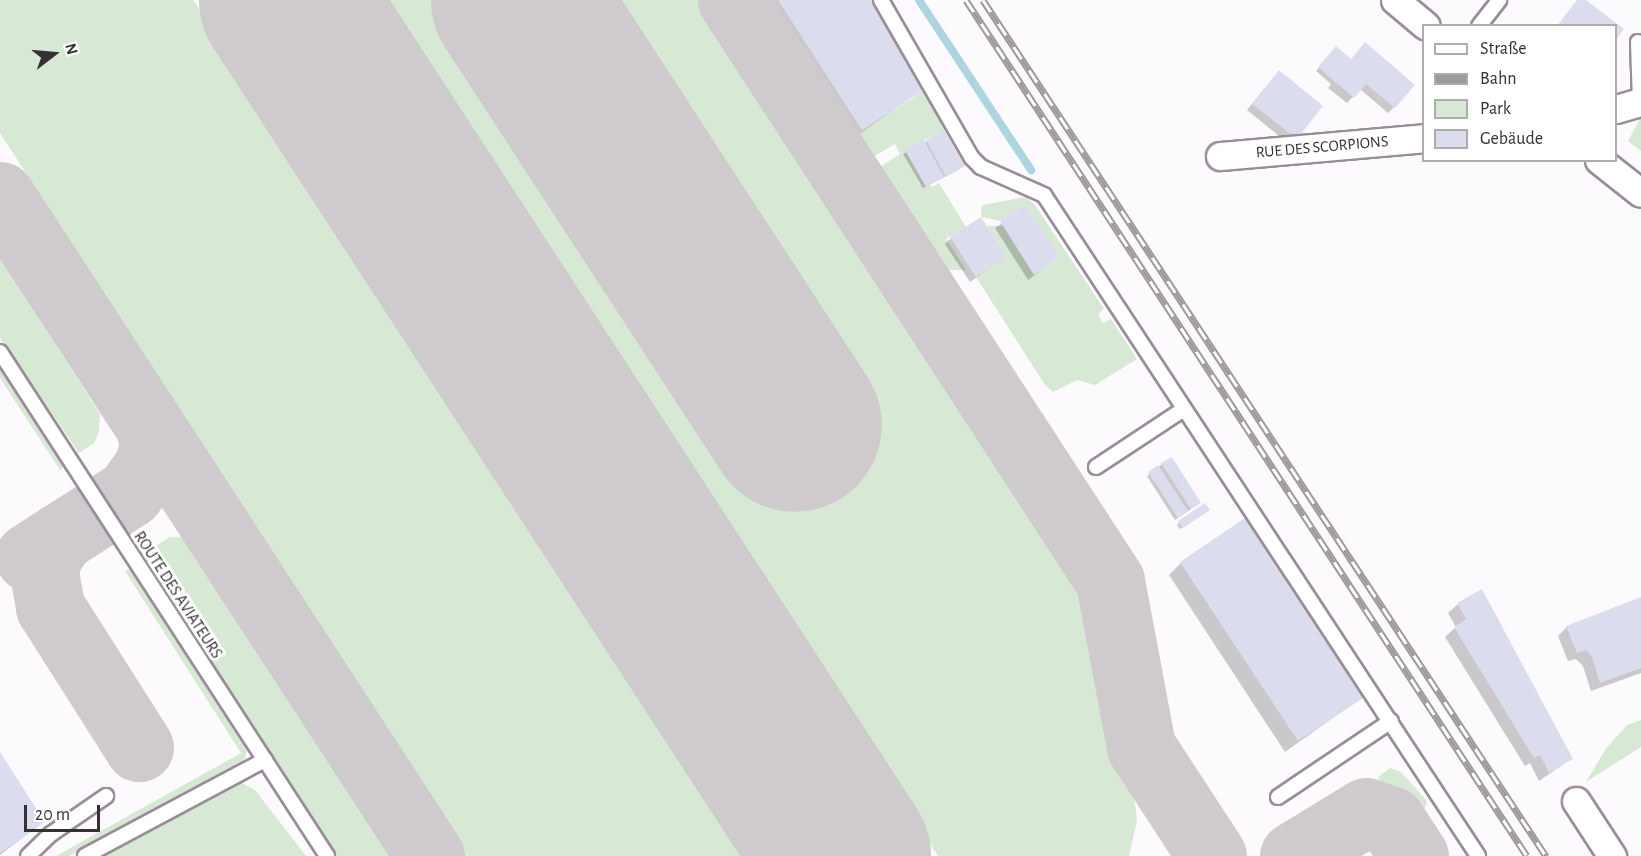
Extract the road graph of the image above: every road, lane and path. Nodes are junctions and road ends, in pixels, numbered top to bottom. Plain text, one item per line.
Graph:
1 (881, 0) edge
2 (1395, 0) edge
3 (1499, 0) edge
4 (1424, 24) edge
5 (1481, 24) edge
6 (1638, 42) dead end
7 (1632, 105) edge
8 (1422, 138) edge
9 (1220, 156) dead end
10 (1602, 162) edge
11 (1641, 193) edge
12 (0, 352) edge
13 (1184, 409) junction
14 (1096, 467) dead end
15 (1391, 721) junction
16 (265, 760) junction
17 (106, 796) dead end
18 (1278, 796) dead end
19 (1576, 801) dead end
20 (28, 856) edge
21 (85, 856) edge
22 (327, 856) edge
23 (1478, 856) edge
24 (1612, 856) edge

1 - 13 lane
2 - 4 street
3 - 5 lane
6 - 7 lane
8 - 9 street, RUE DES SCORPIONS
10 - 11 street
12 - 16 lane, ROUTE DES AVIATEURS
13 - 14 lane
13 - 15 lane
15 - 18 lane
15 - 23 lane
16 - 21 lane
16 - 22 lane, ROUTE DES AVIATEURS
17 - 20 lane
19 - 24 street

